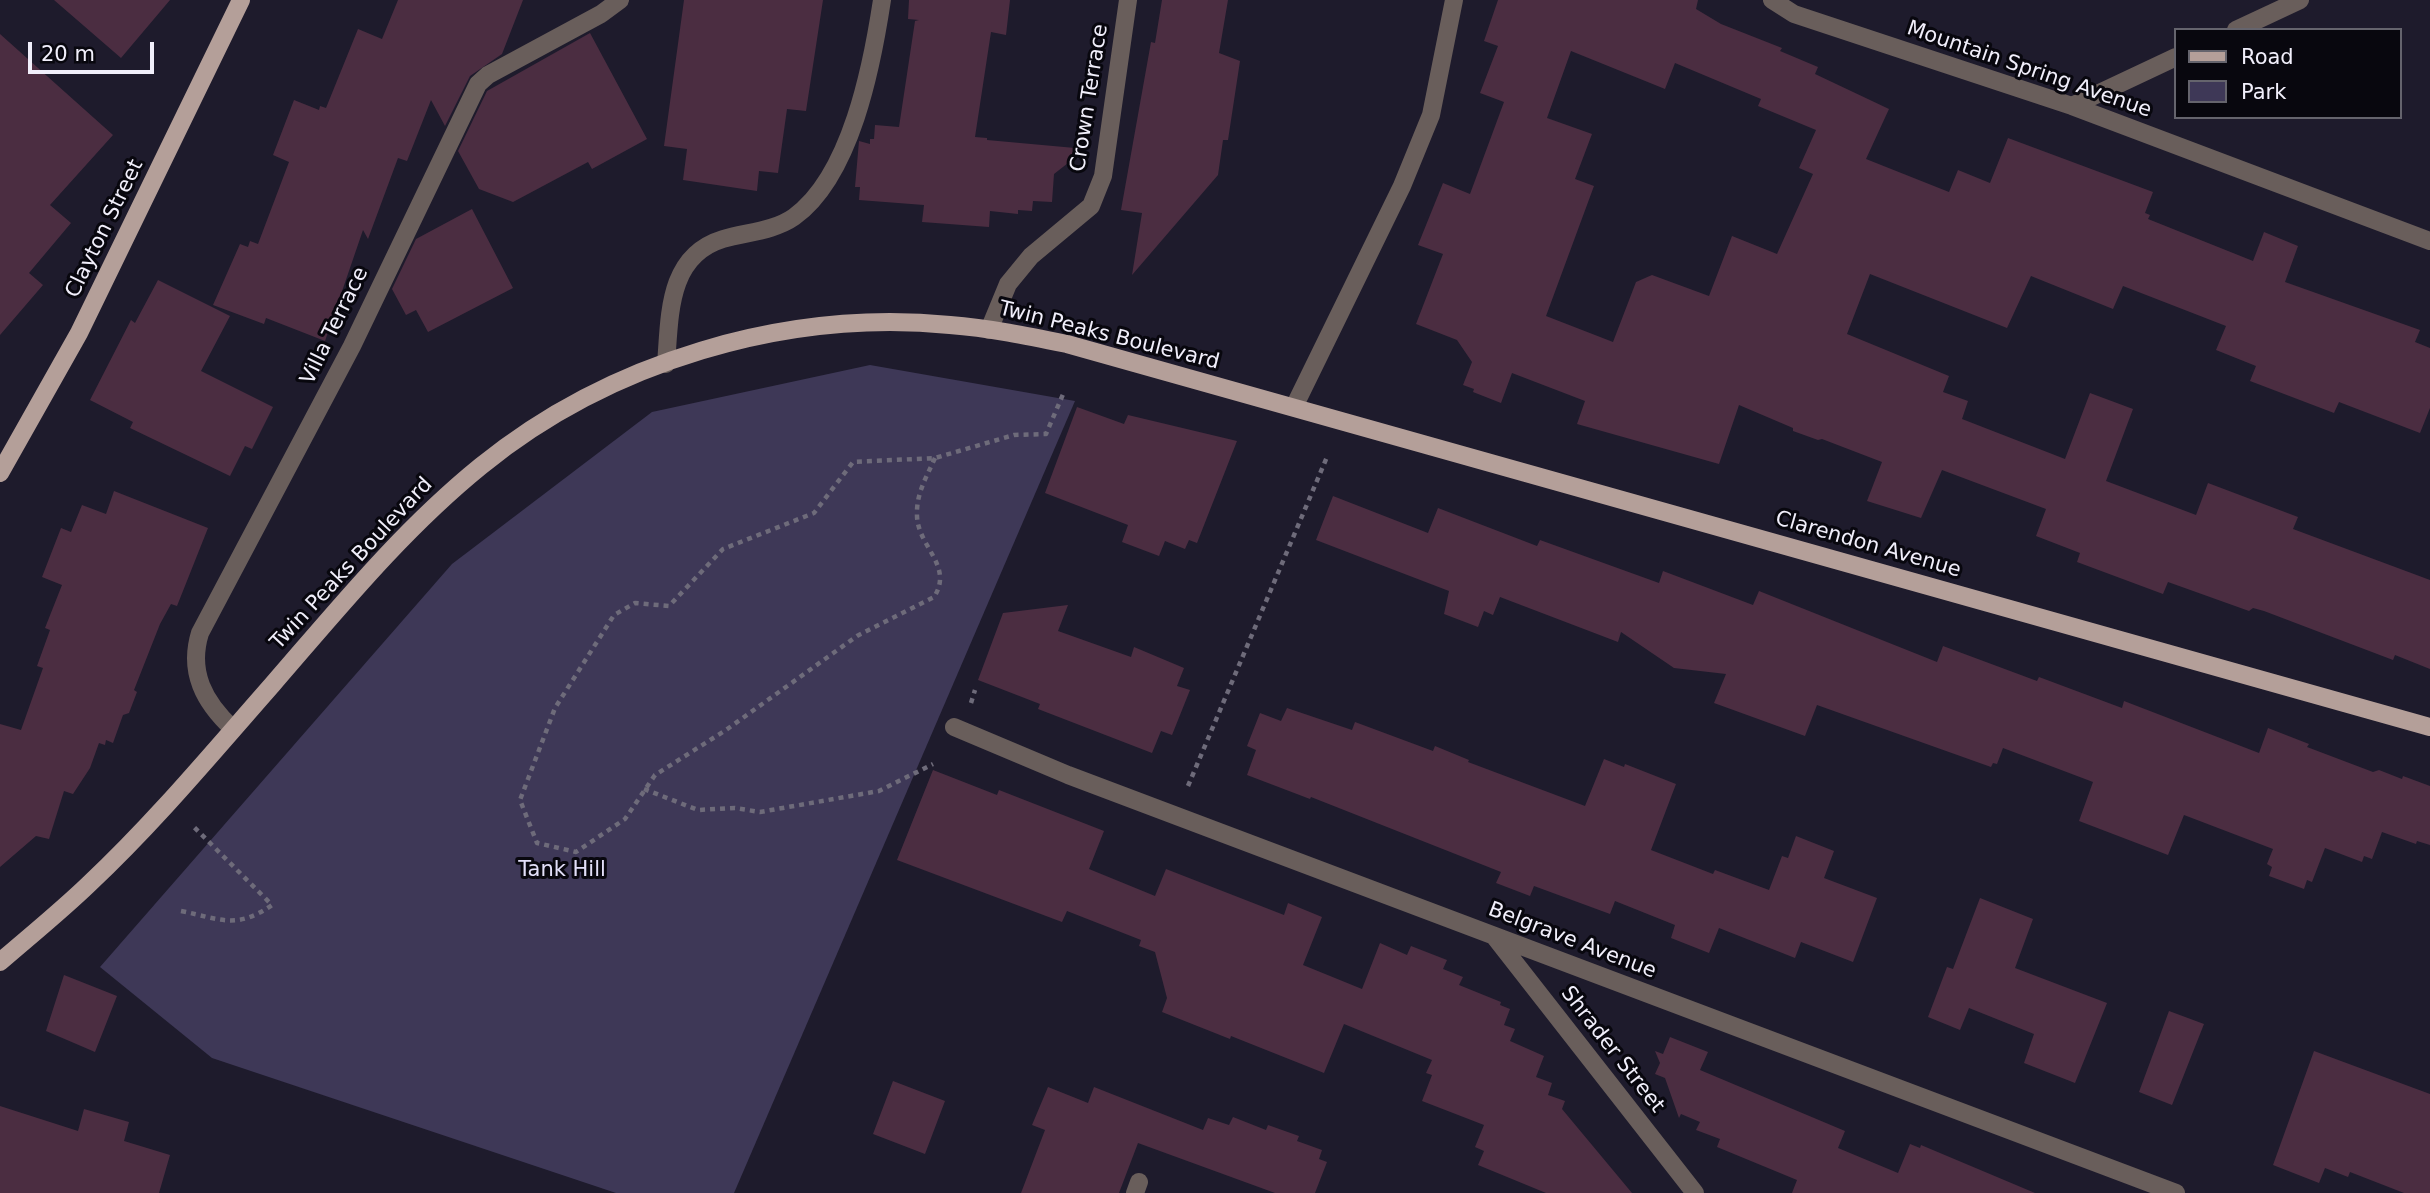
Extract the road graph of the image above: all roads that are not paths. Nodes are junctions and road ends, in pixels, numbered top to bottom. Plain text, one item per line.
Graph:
1 (241, 0) edge
2 (620, 0) edge
3 (882, 0) edge
4 (1128, 0) edge
5 (1454, 0) edge
6 (1772, 0) edge
7 (2300, 0) edge
8 (2240, 28) edge
9 (2174, 59) edge
10 (2072, 106) junction
11 (2430, 242) edge
12 (989, 330) junction
13 (666, 364) junction
14 (1294, 407) junction
15 (0, 473) edge
16 (954, 727) dead end
17 (2430, 727) edge
18 (233, 729) junction
19 (1494, 936) junction
20 (0, 962) edge
21 (1695, 1193) edge
22 (2176, 1193) edge

1 - 15 main road, Clayton Street
2 - 18 street, Villa Terrace
3 - 13 street
4 - 12 street, Crown Terrace
5 - 14 street
6 - 10 street, Mountain Spring Avenue
7 - 8 street
9 - 10 street
10 - 11 street, Mountain Spring Avenue
12 - 13 main road, Twin Peaks Boulevard
12 - 14 main road, Twin Peaks Boulevard
13 - 18 main road, Twin Peaks Boulevard
14 - 17 main road, Clarendon Avenue
16 - 19 street, Belgrave Avenue
18 - 20 main road, Twin Peaks Boulevard
19 - 21 street, Shrader Street
19 - 22 street, Belgrave Avenue

